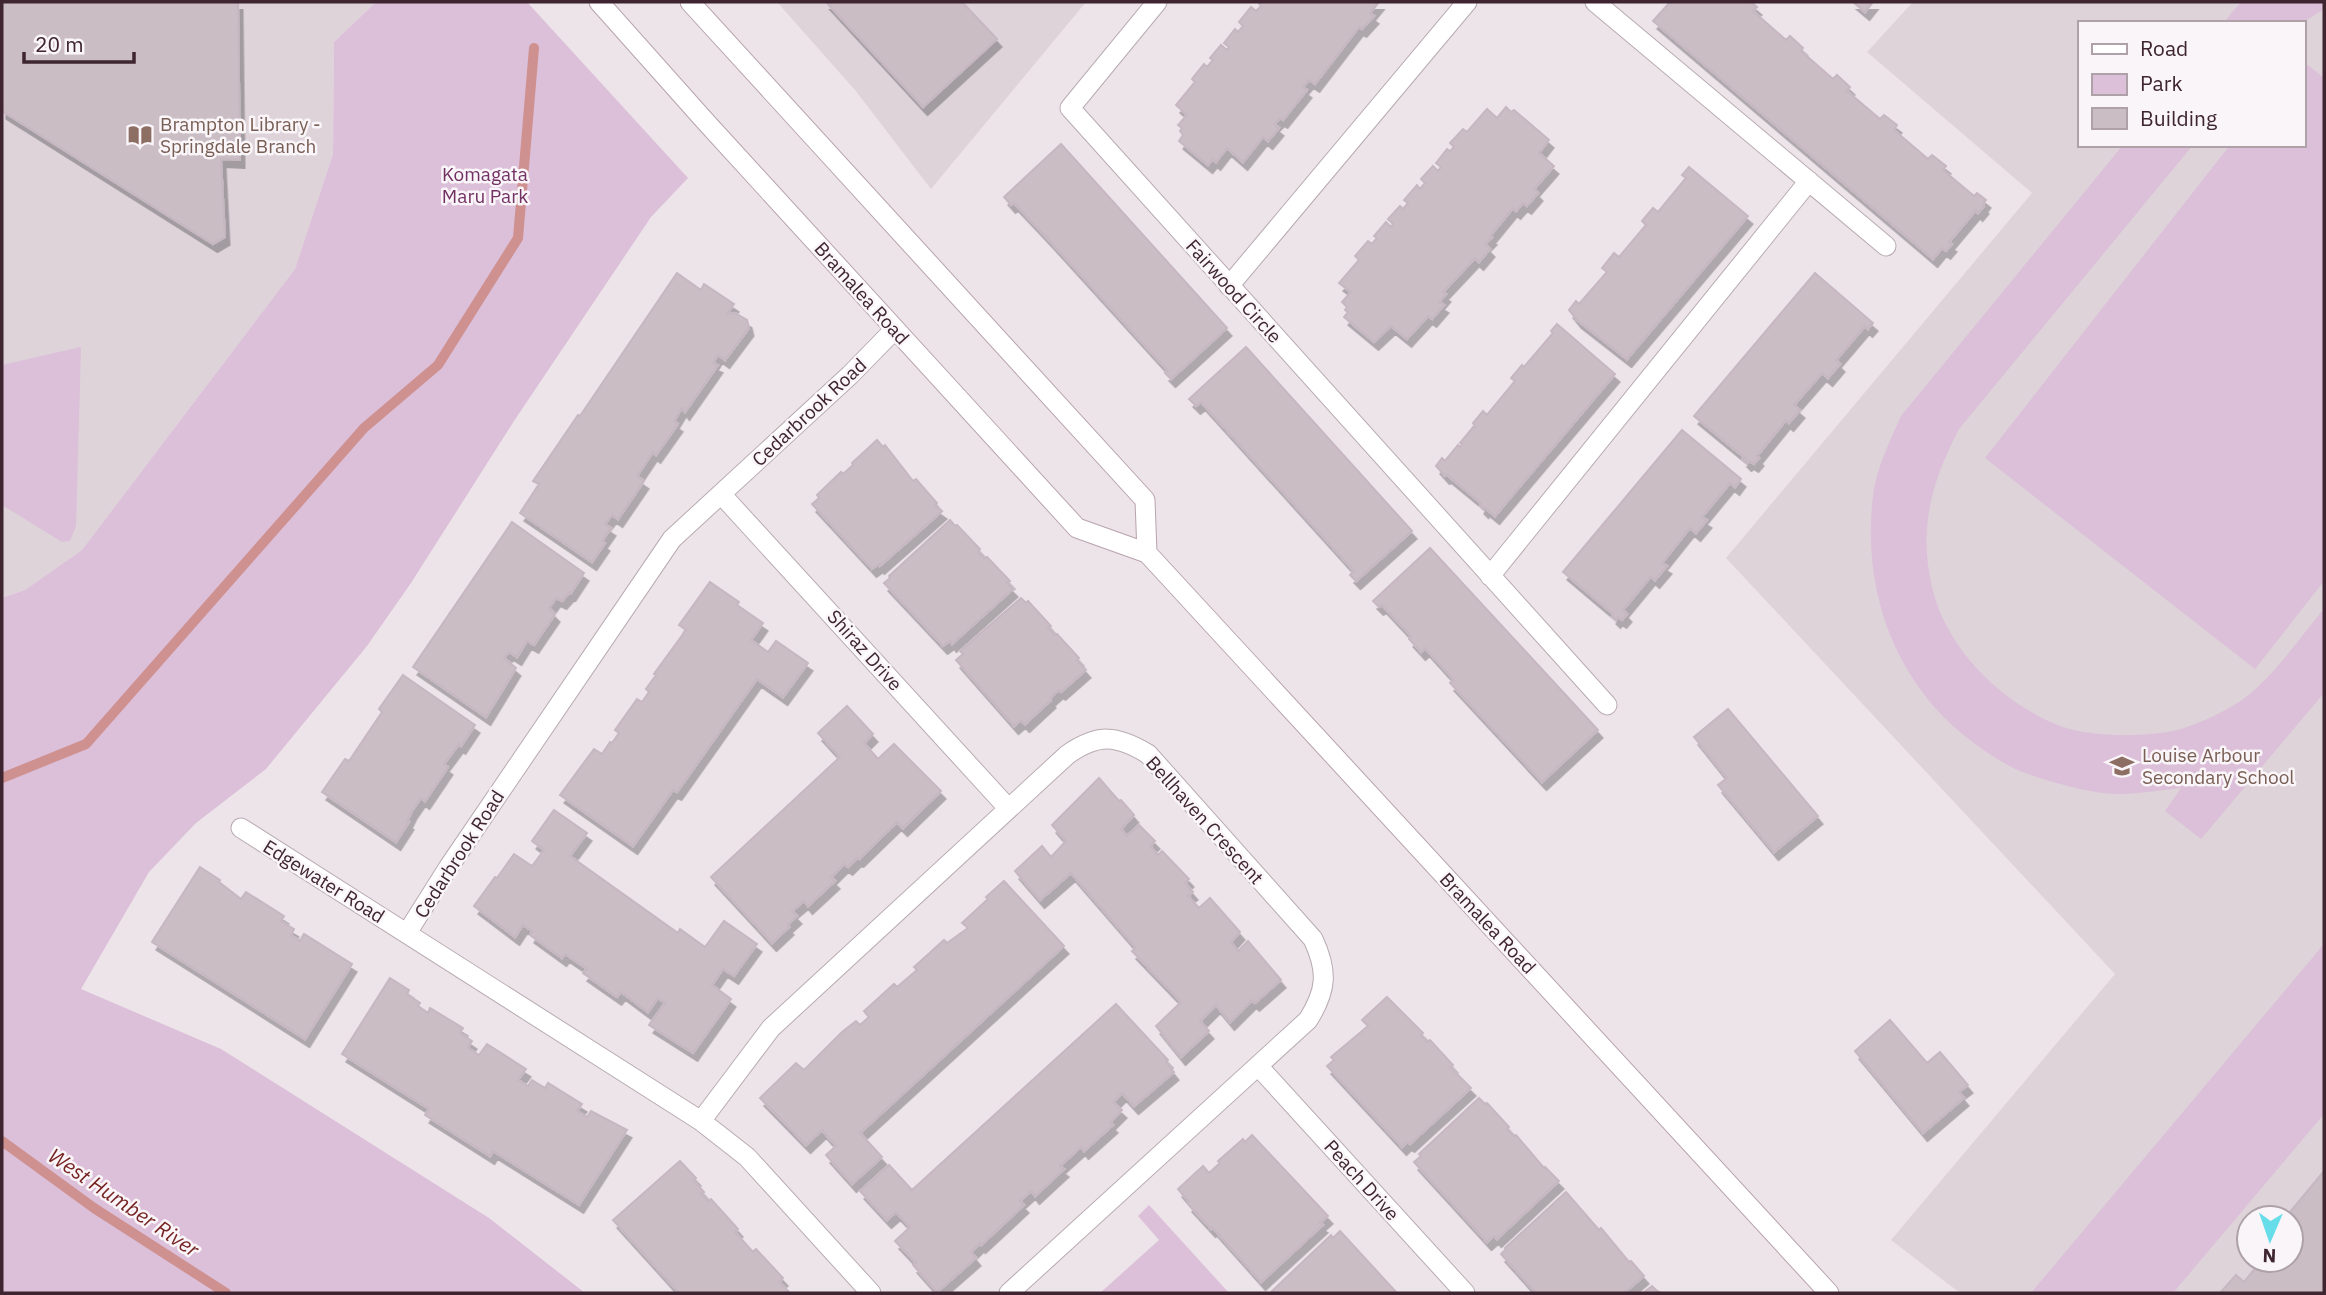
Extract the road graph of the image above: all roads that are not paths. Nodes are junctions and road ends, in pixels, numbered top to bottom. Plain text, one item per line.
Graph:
1 (599, 2) edge
2 (690, 2) edge
3 (1157, 2) edge
4 (1467, 2) edge
5 (1595, 2) edge
6 (1808, 181) junction
7 (1886, 246) dead end
8 (1229, 286) junction
9 (895, 329) junction
10 (721, 494) junction
11 (1147, 553) junction
12 (1490, 576) junction
13 (1607, 705) dead end
14 (1007, 808) junction
15 (240, 828) dead end
16 (407, 933) junction
17 (1259, 1067) junction
18 (701, 1121) junction
19 (872, 1293) edge
20 (1009, 1293) edge
21 (1465, 1293) edge
22 (1829, 1293) edge

1 - 9 street, Bramalea Road
2 - 11 street
3 - 8 street, Fairwood Circle
4 - 8 street
5 - 6 street
6 - 7 street
6 - 12 street
8 - 12 street, Fairwood Circle
9 - 10 street, Cedarbrook Road
9 - 11 street, Bramalea Road
10 - 14 street, Shiraz Drive
10 - 16 street, Cedarbrook Road
11 - 22 street, Bramalea Road
12 - 13 street, Fairwood Circle
14 - 17 street, Bellhaven Crescent
14 - 18 street, Bellhaven Crescent
15 - 16 street, Edgewater Road
16 - 18 street, Cedarbrook Road
17 - 20 street, Bellhaven Crescent
17 - 21 street, Peach Drive
18 - 19 street, Cedarbrook Road

